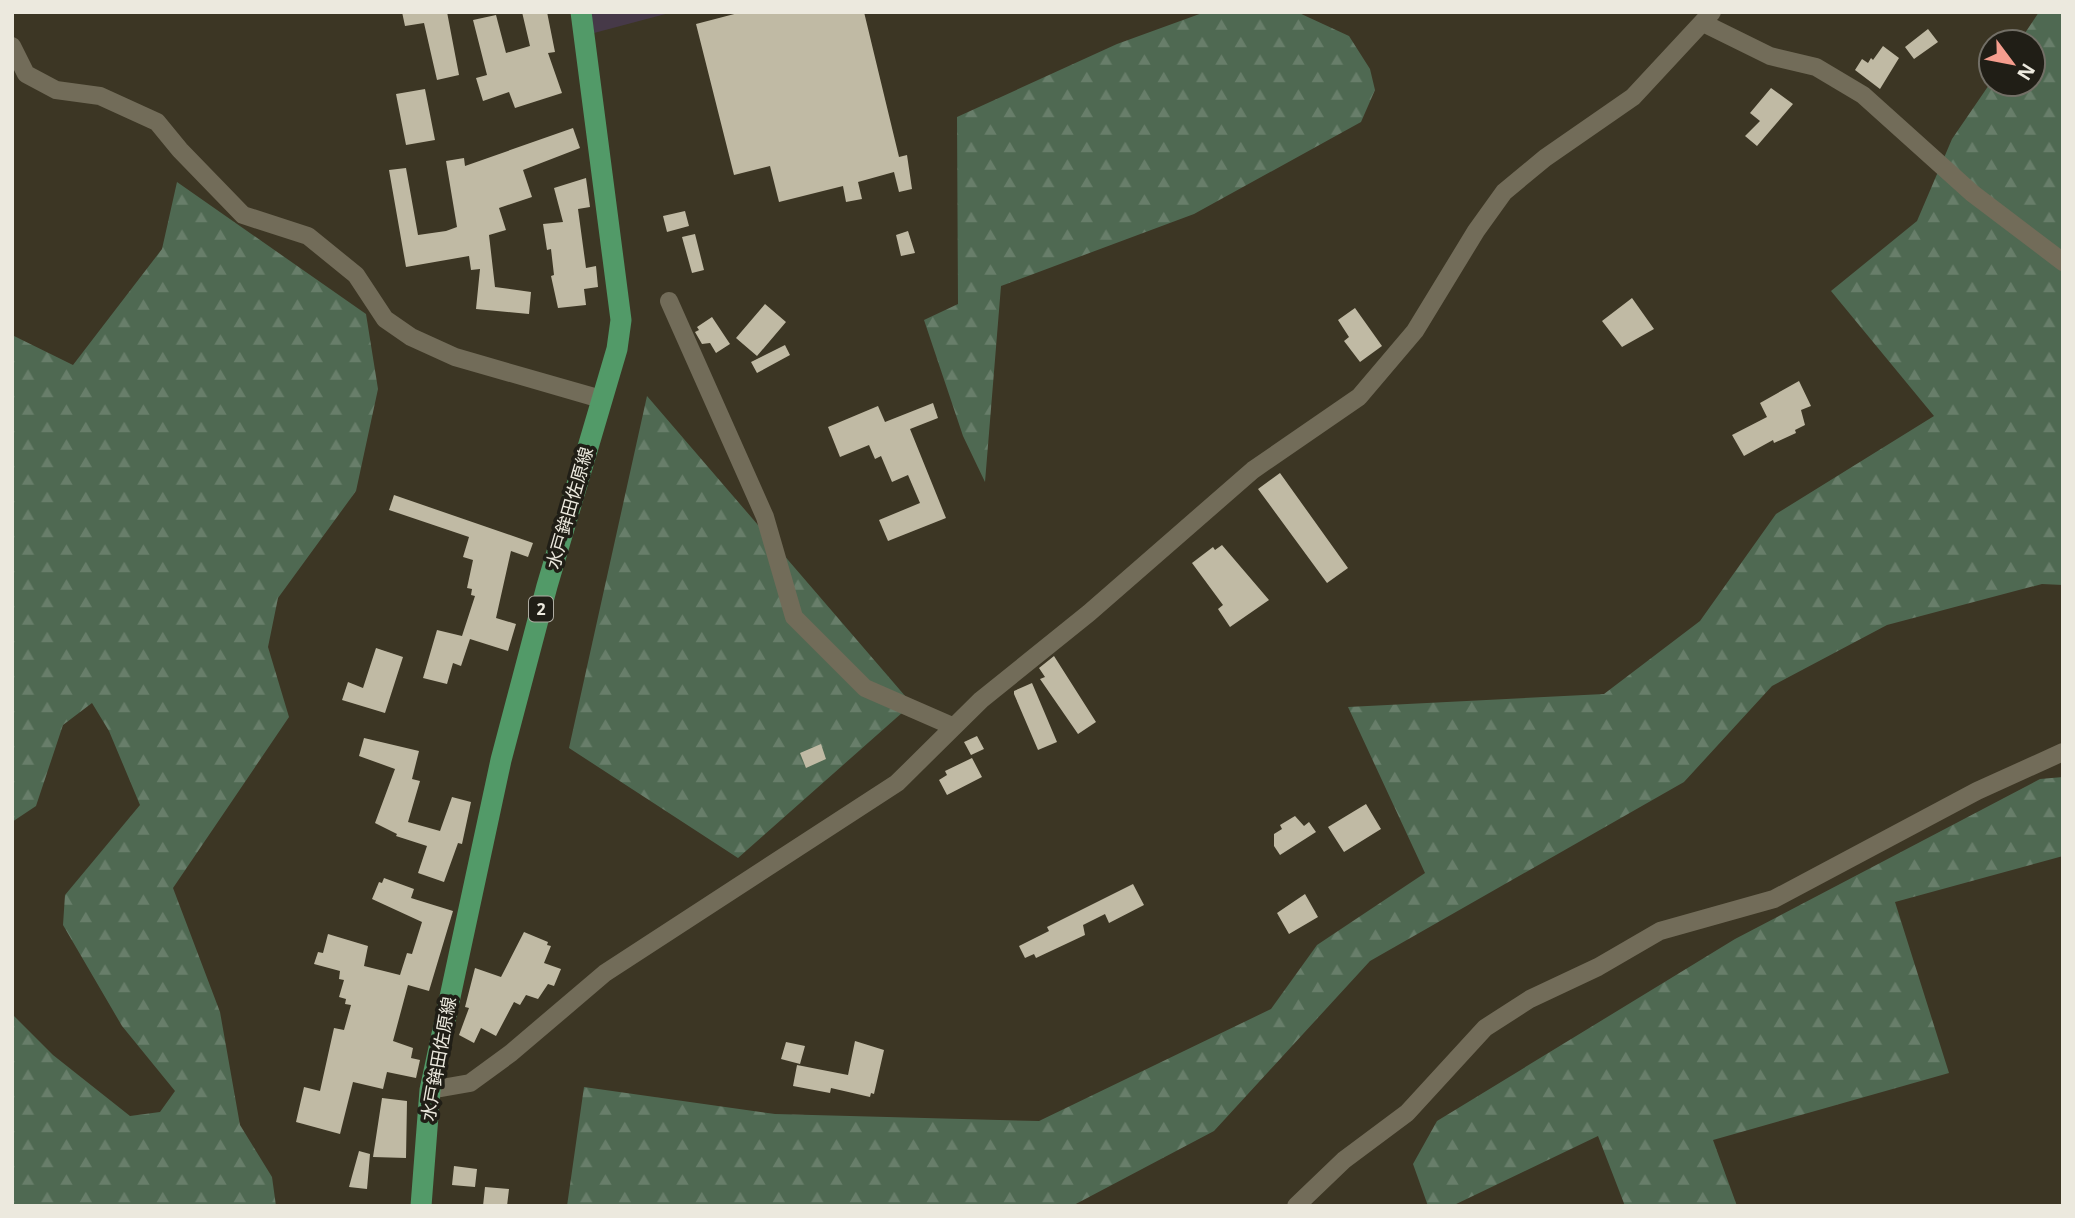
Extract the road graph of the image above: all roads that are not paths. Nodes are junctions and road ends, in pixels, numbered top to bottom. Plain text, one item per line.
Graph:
1 (581, 12) edge
2 (1707, 18) edge
3 (12, 46) edge
4 (2063, 262) edge
5 (669, 301) dead end
6 (601, 399) junction
7 (952, 726) junction
8 (2063, 752) edge
9 (430, 1090) junction
10 (421, 1206) edge
11 (1296, 1206) edge

1 - 6 main road, 水戸鉾田佐原線 / 2
2 - 4 street
2 - 7 street
3 - 6 street
5 - 7 street
6 - 9 main road, 水戸鉾田佐原線 / 2
7 - 9 street
8 - 11 street
9 - 10 main road, 水戸鉾田佐原線 / 2

